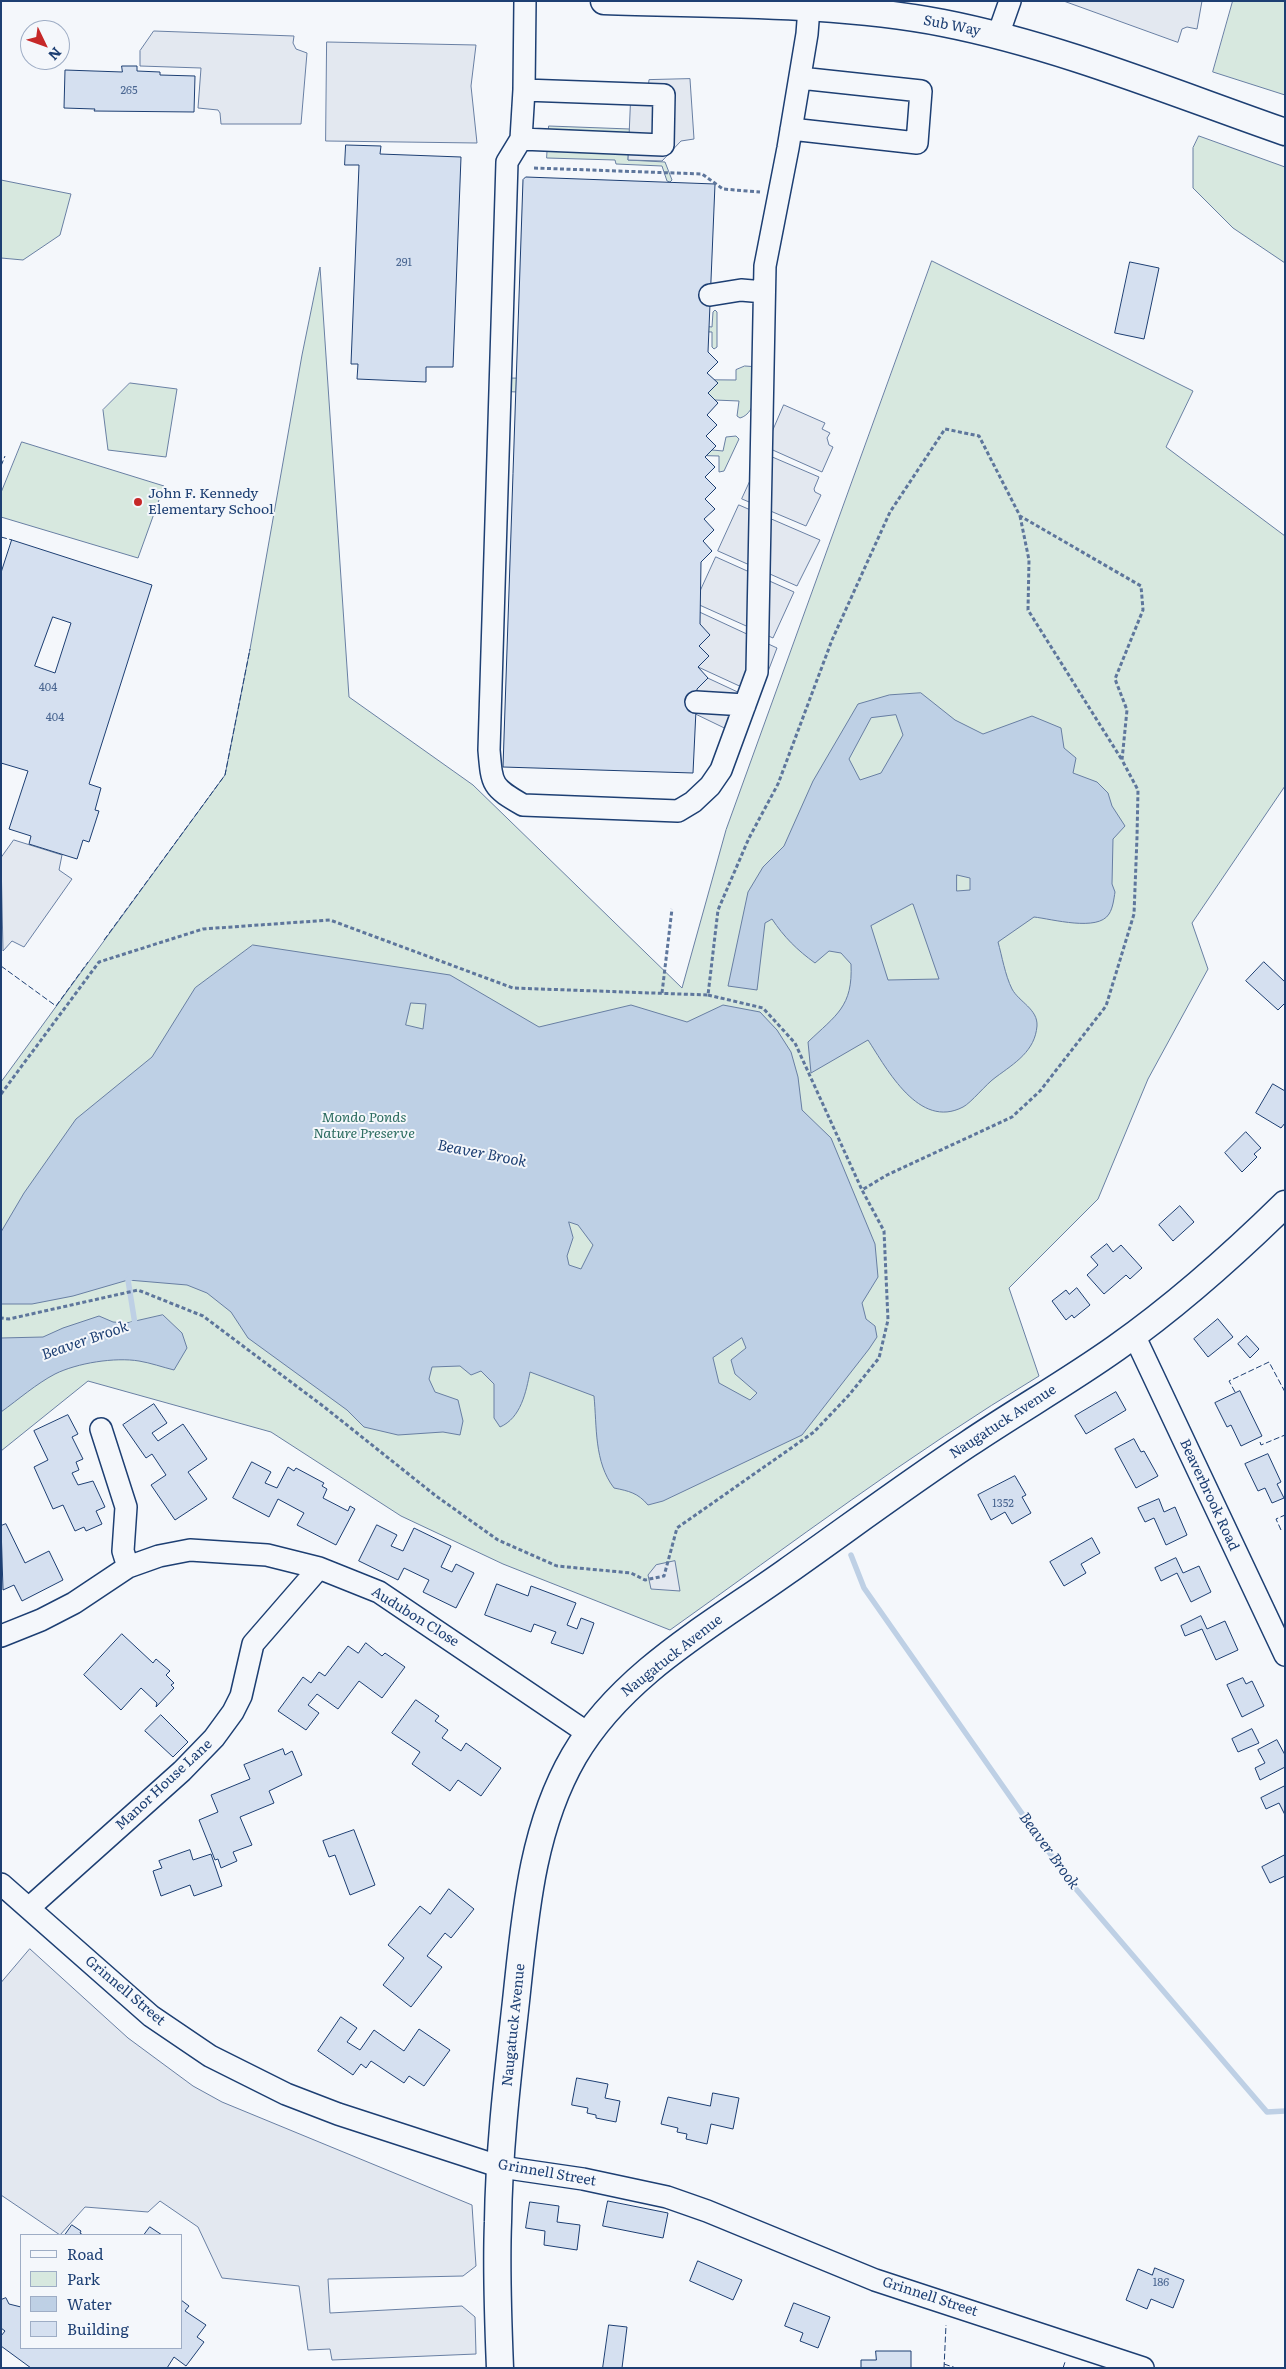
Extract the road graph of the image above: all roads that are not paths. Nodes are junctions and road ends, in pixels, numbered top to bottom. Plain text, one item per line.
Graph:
1 (525, 1) edge
2 (604, 1) edge
3 (1010, 1) edge
4 (661, 2) edge
5 (840, 6) edge
6 (809, 8) junction
7 (998, 35) junction
8 (800, 78) junction
9 (524, 90) junction
10 (791, 129) junction
11 (1285, 132) edge
12 (521, 139) junction
13 (764, 292) junction
14 (710, 295) dead end
15 (696, 702) dead end
16 (745, 705) junction
17 (1285, 1204) edge
18 (1134, 1335) junction
19 (101, 1429) dead end
20 (128, 1567) junction
21 (319, 1568) junction
22 (1, 1636) edge
23 (1285, 1655) edge
24 (589, 1734) junction
25 (1, 1884) edge
26 (30, 1907) junction
27 (501, 2167) junction
28 (500, 2368) edge
29 (1143, 2368) edge

1 - 9 street
2 - 4 main road, Sub Way
3 - 7 street
4 - 6 main road, Sub Way
5 - 6 main road, Sub Way
5 - 7 main road, Sub Way
6 - 8 street
7 - 11 main road, Sub Way
8 - 10 street
8 - 10 street
9 - 12 street
9 - 12 street
10 - 13 street
12 - 16 street
13 - 14 street
13 - 16 street
15 - 16 street
17 - 18 main road, Naugatuck Avenue
18 - 23 street, Beaverbrook Road
18 - 24 main road, Naugatuck Avenue
19 - 20 street
20 - 21 street, Audubon Close
20 - 22 street, Audubon Close
21 - 24 street, Audubon Close
21 - 26 street, Manor House Lane
24 - 27 main road, Naugatuck Avenue
25 - 26 street, Grinnell Street
26 - 27 street, Grinnell Street
27 - 28 main road, Naugatuck Avenue
27 - 29 street, Grinnell Street

